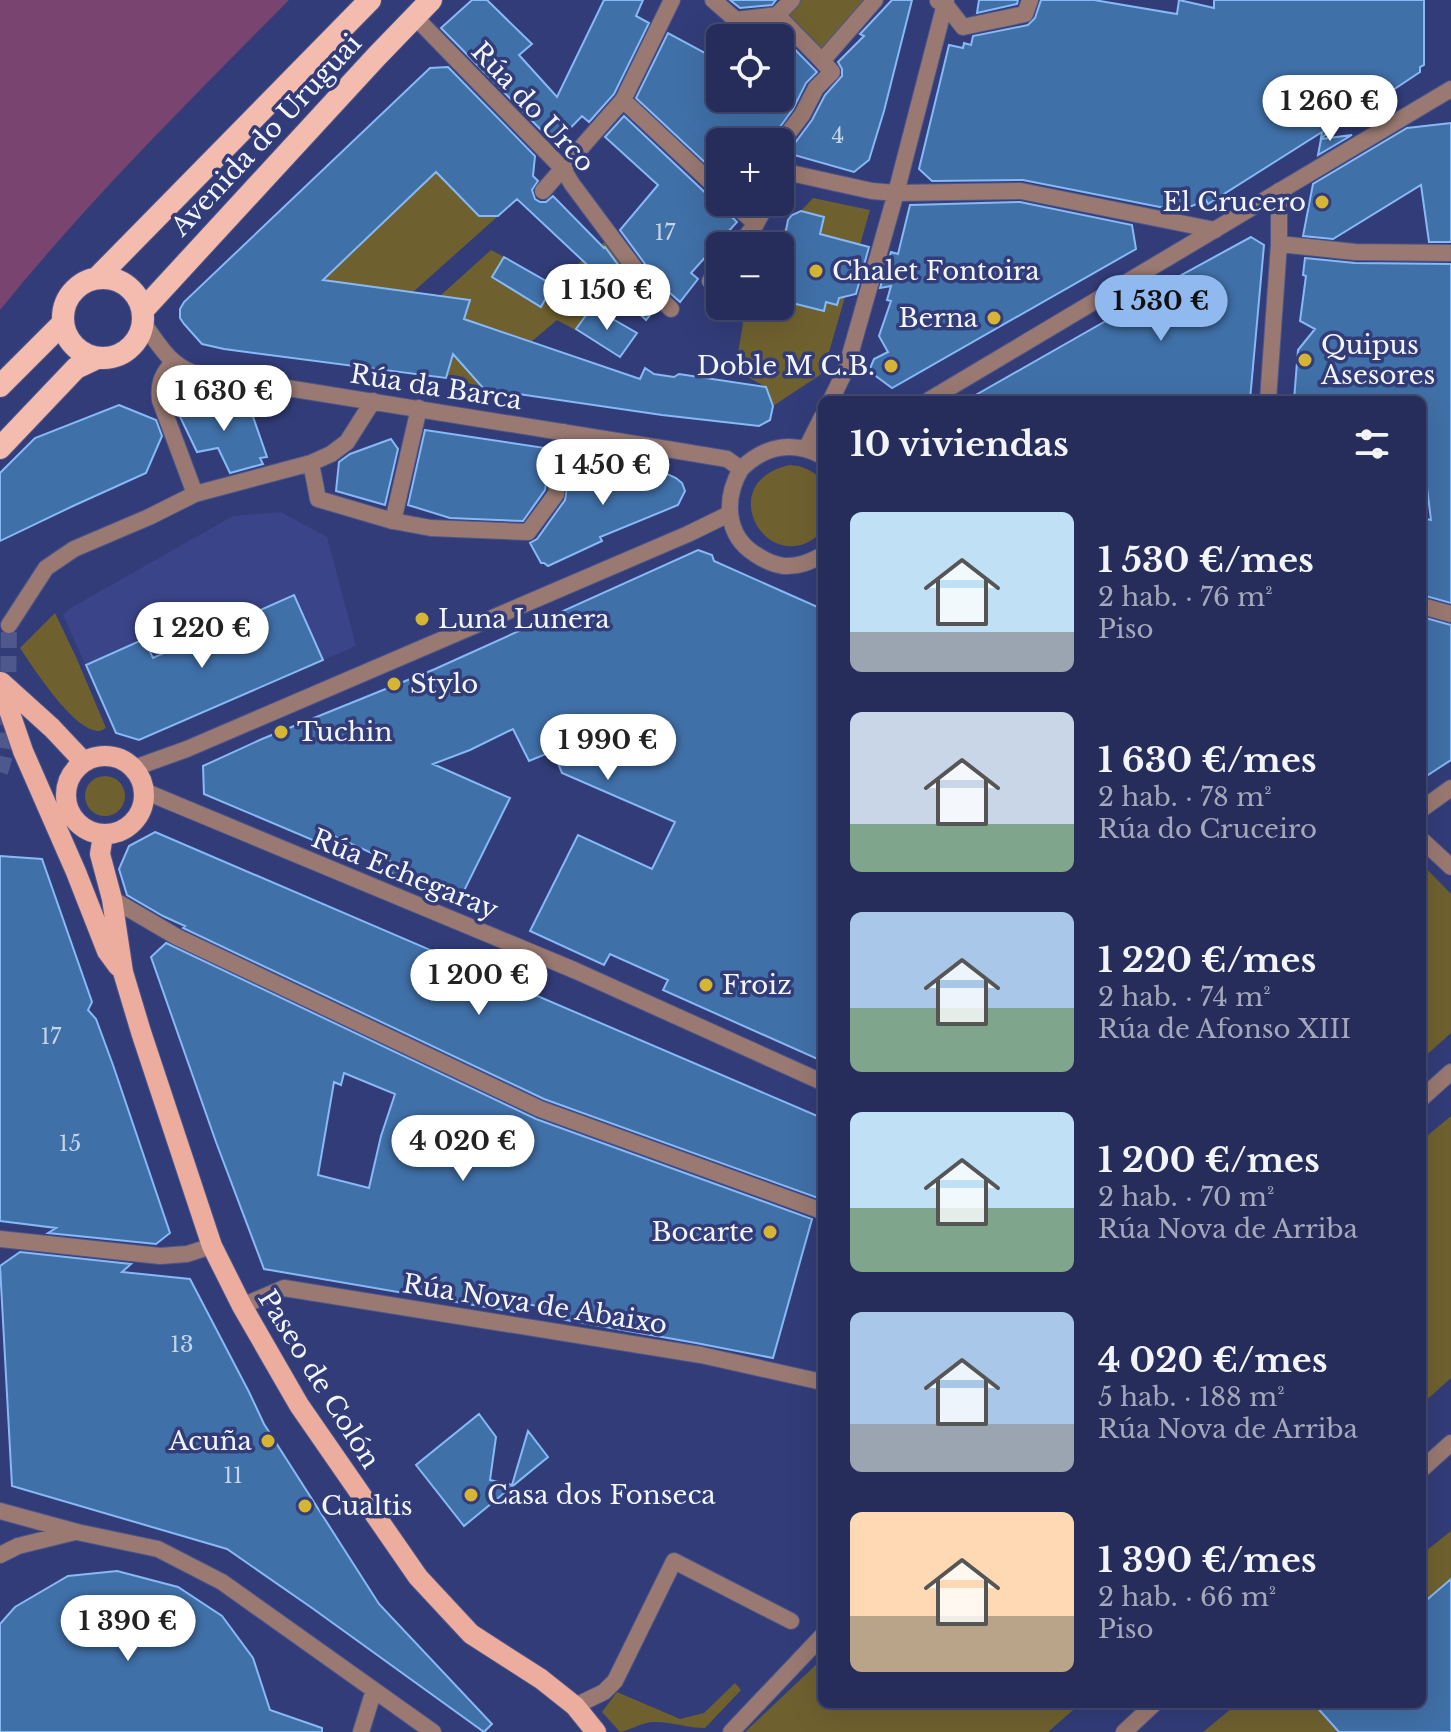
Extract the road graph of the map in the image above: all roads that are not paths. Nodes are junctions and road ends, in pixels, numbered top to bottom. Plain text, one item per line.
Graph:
1 (370, 0) edge
2 (431, 0) edge
3 (672, 0) edge
4 (713, 0) edge
5 (792, 0) edge
6 (875, 0) edge
7 (1030, 0) edge
8 (942, 1) edge
9 (777, 15) junction
10 (415, 17) junction
11 (822, 61) junction
12 (1451, 89) edge
13 (623, 100) junction
14 (792, 128) edge
15 (563, 169) junction
16 (706, 178) edge
17 (794, 179) edge
18 (543, 191) dead end
19 (1279, 191) junction
20 (896, 193) junction
21 (747, 216) edge
22 (760, 216) edge
23 (756, 224) junction
24 (1215, 230) junction
25 (749, 232) edge
26 (1279, 244) junction
27 (1451, 253) edge
28 (97, 278) junction
29 (671, 309) dead end
30 (143, 316) junction
31 (62, 324) junction
32 (97, 358) junction
33 (172, 363) junction
34 (0, 386) edge
35 (833, 396) edge
36 (936, 396) edge
37 (1268, 396) edge
38 (373, 401) junction
39 (419, 408) junction
40 (564, 432) junction
41 (0, 448) edge
42 (818, 454) edge
43 (311, 463) junction
44 (741, 469) junction
45 (195, 494) junction
46 (729, 514) junction
47 (393, 521) junction
48 (818, 558) edge
49 (1426, 607) edge
50 (1451, 614) edge
51 (9, 625) tunnel mouth
52 (0, 683) edge
53 (84, 762) junction
54 (134, 768) junction
55 (1451, 788) edge
56 (144, 791) junction
57 (1426, 806) edge
58 (103, 835) junction
59 (1426, 844) edge
60 (1451, 867) edge
61 (112, 899) junction
62 (123, 972) junction
63 (1451, 1072) edge
64 (818, 1080) edge
65 (1426, 1094) edge
66 (818, 1210) edge
67 (0, 1239) edge
68 (212, 1246) junction
69 (242, 1306) junction
70 (818, 1381) edge
71 (1451, 1443) edge
72 (1426, 1465) edge
73 (0, 1511) edge
74 (77, 1532) junction
75 (0, 1555) edge
76 (791, 1621) dead end
77 (818, 1640) edge
78 (374, 1690) junction
79 (575, 1706) junction
80 (1150, 1708) edge
81 (361, 1732) edge
82 (433, 1732) edge
83 (596, 1732) edge
84 (731, 1732) edge
85 (1124, 1732) edge

1 - 28 highway, Avenida do Uruguai
2 - 10 highway, Avenida do Uruguai
3 - 13 street
4 - 9 street
5 - 9 street
6 - 11 street
7 - 8 street
8 - 20 street
9 - 11 street
10 - 15 street, Rúa do Urco
10 - 30 highway, Avenida do Uruguai
11 - 14 street
12 - 19 street
13 - 15 street
13 - 16 street
15 - 18 street
15 - 29 street, Rúa do Urco
17 - 20 street
19 - 24 street
19 - 26 street
20 - 24 street
20 - 35 street
21 - 23 street
22 - 23 street
23 - 25 street
24 - 36 street
26 - 27 street
26 - 37 street
28 - 30 highway
28 - 31 highway
30 - 32 highway
30 - 33 street
31 - 32 highway
31 - 34 highway
32 - 41 highway
33 - 38 street, Rúa da Barca
33 - 45 street
38 - 39 street, Rúa da Barca
38 - 43 street
39 - 40 street, Rúa da Barca
39 - 47 street
40 - 44 street, Rúa da Barca
40 - 47 street
42 - 44 street
43 - 45 street
43 - 47 street
44 - 46 street
45 - 51 street
46 - 48 street
46 - 54 street
49 - 50 street
52 - 53 main road, Paseo de Colón
52 - 62 main road, Paseo de Colón
53 - 54 main road
53 - 58 main road
54 - 56 main road
55 - 57 street
56 - 58 main road
56 - 64 street, Rúa Echegaray
58 - 61 main road, Paseo de Colón
59 - 60 street
61 - 62 main road, Paseo de Colón
61 - 66 street
62 - 68 main road, Paseo de Colón
63 - 65 street
67 - 68 street
68 - 69 main road, Paseo de Colón
69 - 70 street, Rúa Nova de Abaixo
69 - 79 main road, Paseo de Colón
71 - 72 street
73 - 74 street
74 - 75 street
74 - 78 street
76 - 79 street
77 - 84 street
78 - 81 street
78 - 82 street
79 - 83 main road, Paseo de Colón
80 - 85 street

